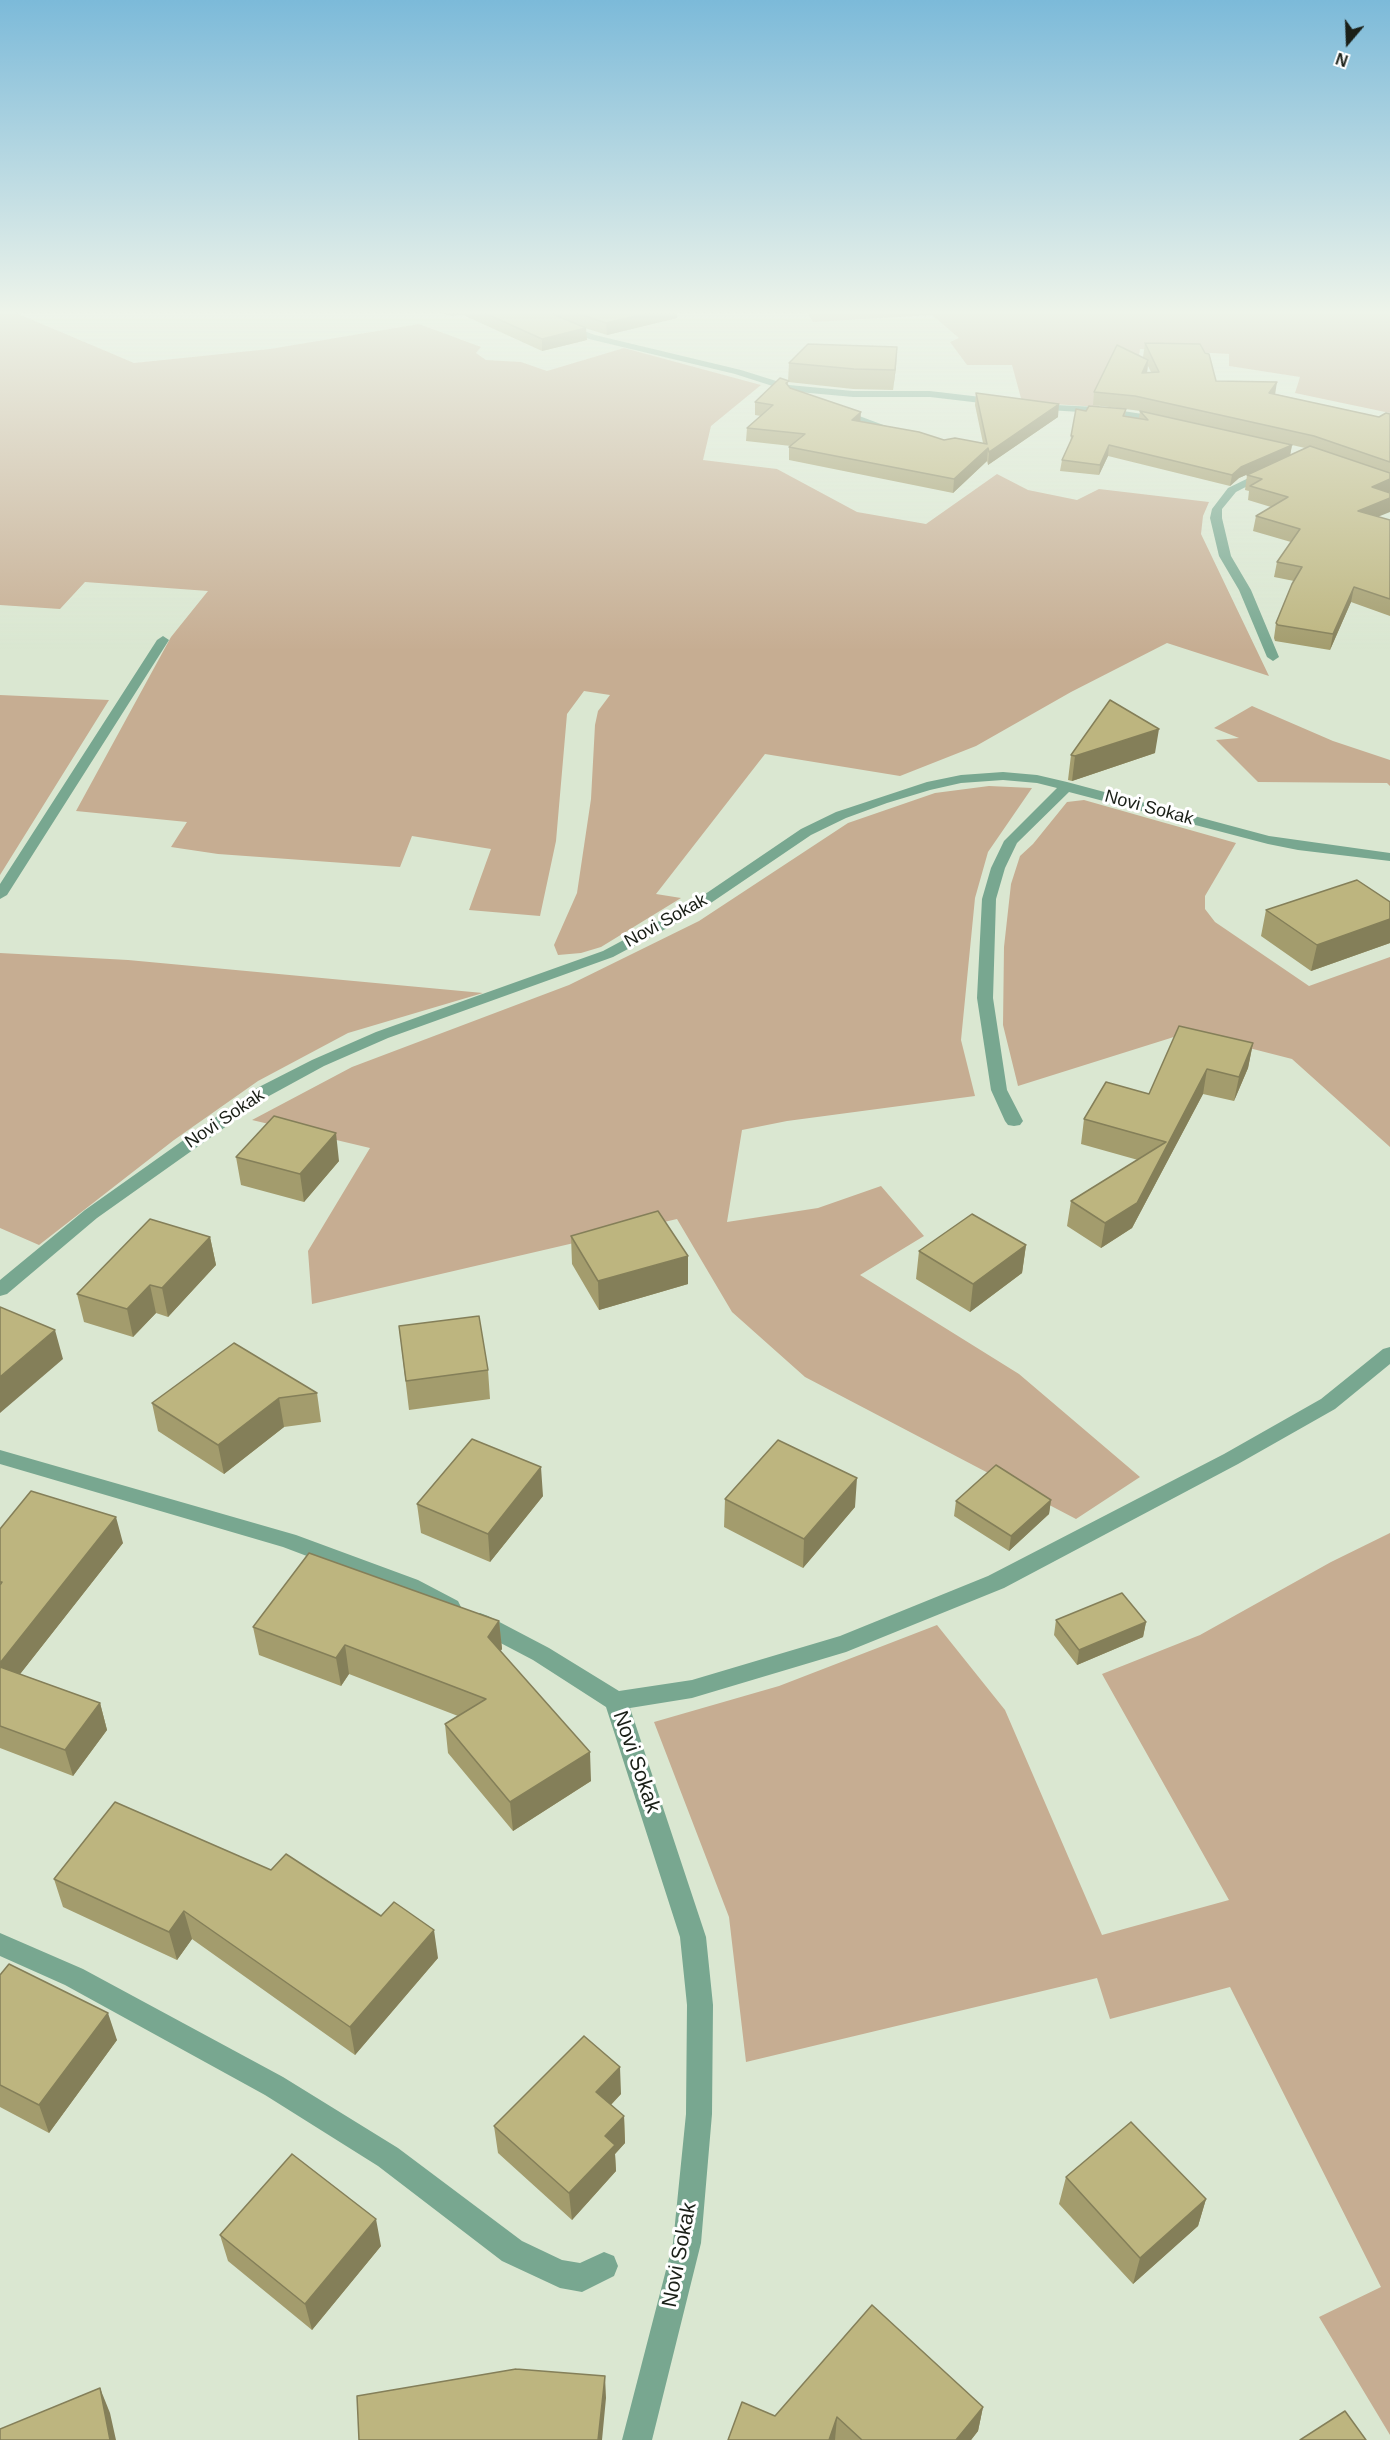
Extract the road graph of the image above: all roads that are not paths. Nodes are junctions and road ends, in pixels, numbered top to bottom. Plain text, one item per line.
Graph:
1 (873, 424) edge
2 (903, 434) edge
3 (1276, 468) edge
4 (163, 640) dead end
5 (1273, 657) dead end
6 (1067, 786) junction
7 (1390, 857) edge
8 (0, 895) edge
9 (1014, 1120) dead end
10 (0, 1290) edge
11 (1390, 1354) edge
12 (0, 1457) edge
13 (616, 1701) junction
14 (0, 1944) edge
15 (604, 2266) dead end
16 (637, 2440) edge

1 - 2 street
3 - 5 street
4 - 8 street
6 - 7 street, Novi Sokak
6 - 9 street
6 - 10 street, Novi Sokak
11 - 13 street
12 - 13 street, Novi Sokak
13 - 16 street, Novi Sokak
14 - 15 street

